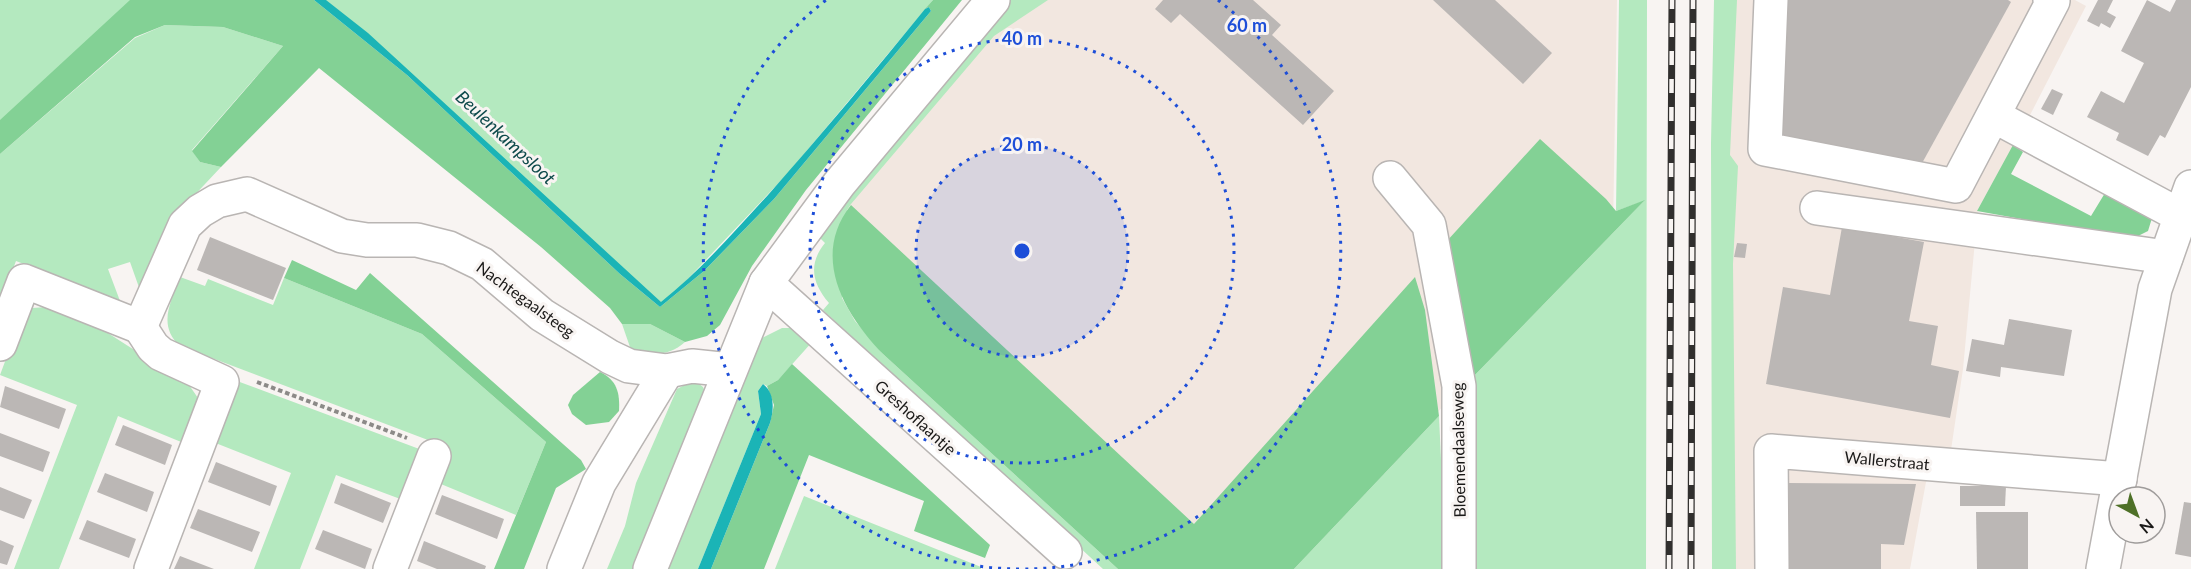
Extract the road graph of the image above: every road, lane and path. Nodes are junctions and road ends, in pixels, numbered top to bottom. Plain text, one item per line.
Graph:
1 (993, 0) edge
2 (1771, 0) edge
3 (2050, 0) edge
4 (1994, 116) junction
5 (1390, 177) dead end
6 (2186, 202) edge
7 (1817, 208) dead end
8 (2166, 257) junction
9 (766, 283) junction
10 (140, 327) junction
11 (0, 344) edge
12 (730, 370) junction
13 (667, 371) junction
14 (222, 382) junction
15 (434, 456) joint
16 (2120, 479) junction
17 (1065, 552) dead end
18 (151, 569) edge
19 (390, 569) edge
20 (564, 569) edge
21 (650, 569) edge
22 (1459, 569) edge
23 (1772, 569) edge
24 (2103, 569) edge

1 - 9 street
2 - 4 street
3 - 4 street
4 - 6 street
5 - 22 street, Bloemendaalseweg
6 - 8 street
7 - 8 street
8 - 16 street
9 - 12 street
9 - 17 street, Greshoflaantje
10 - 11 street
10 - 13 street, Nachtegaalsteeg
10 - 14 street
12 - 13 street, Nachtegaalsteeg
12 - 21 street
13 - 20 street
14 - 15 path
14 - 18 street
15 - 19 street
16 - 23 street, Wallerstraat
16 - 24 street

